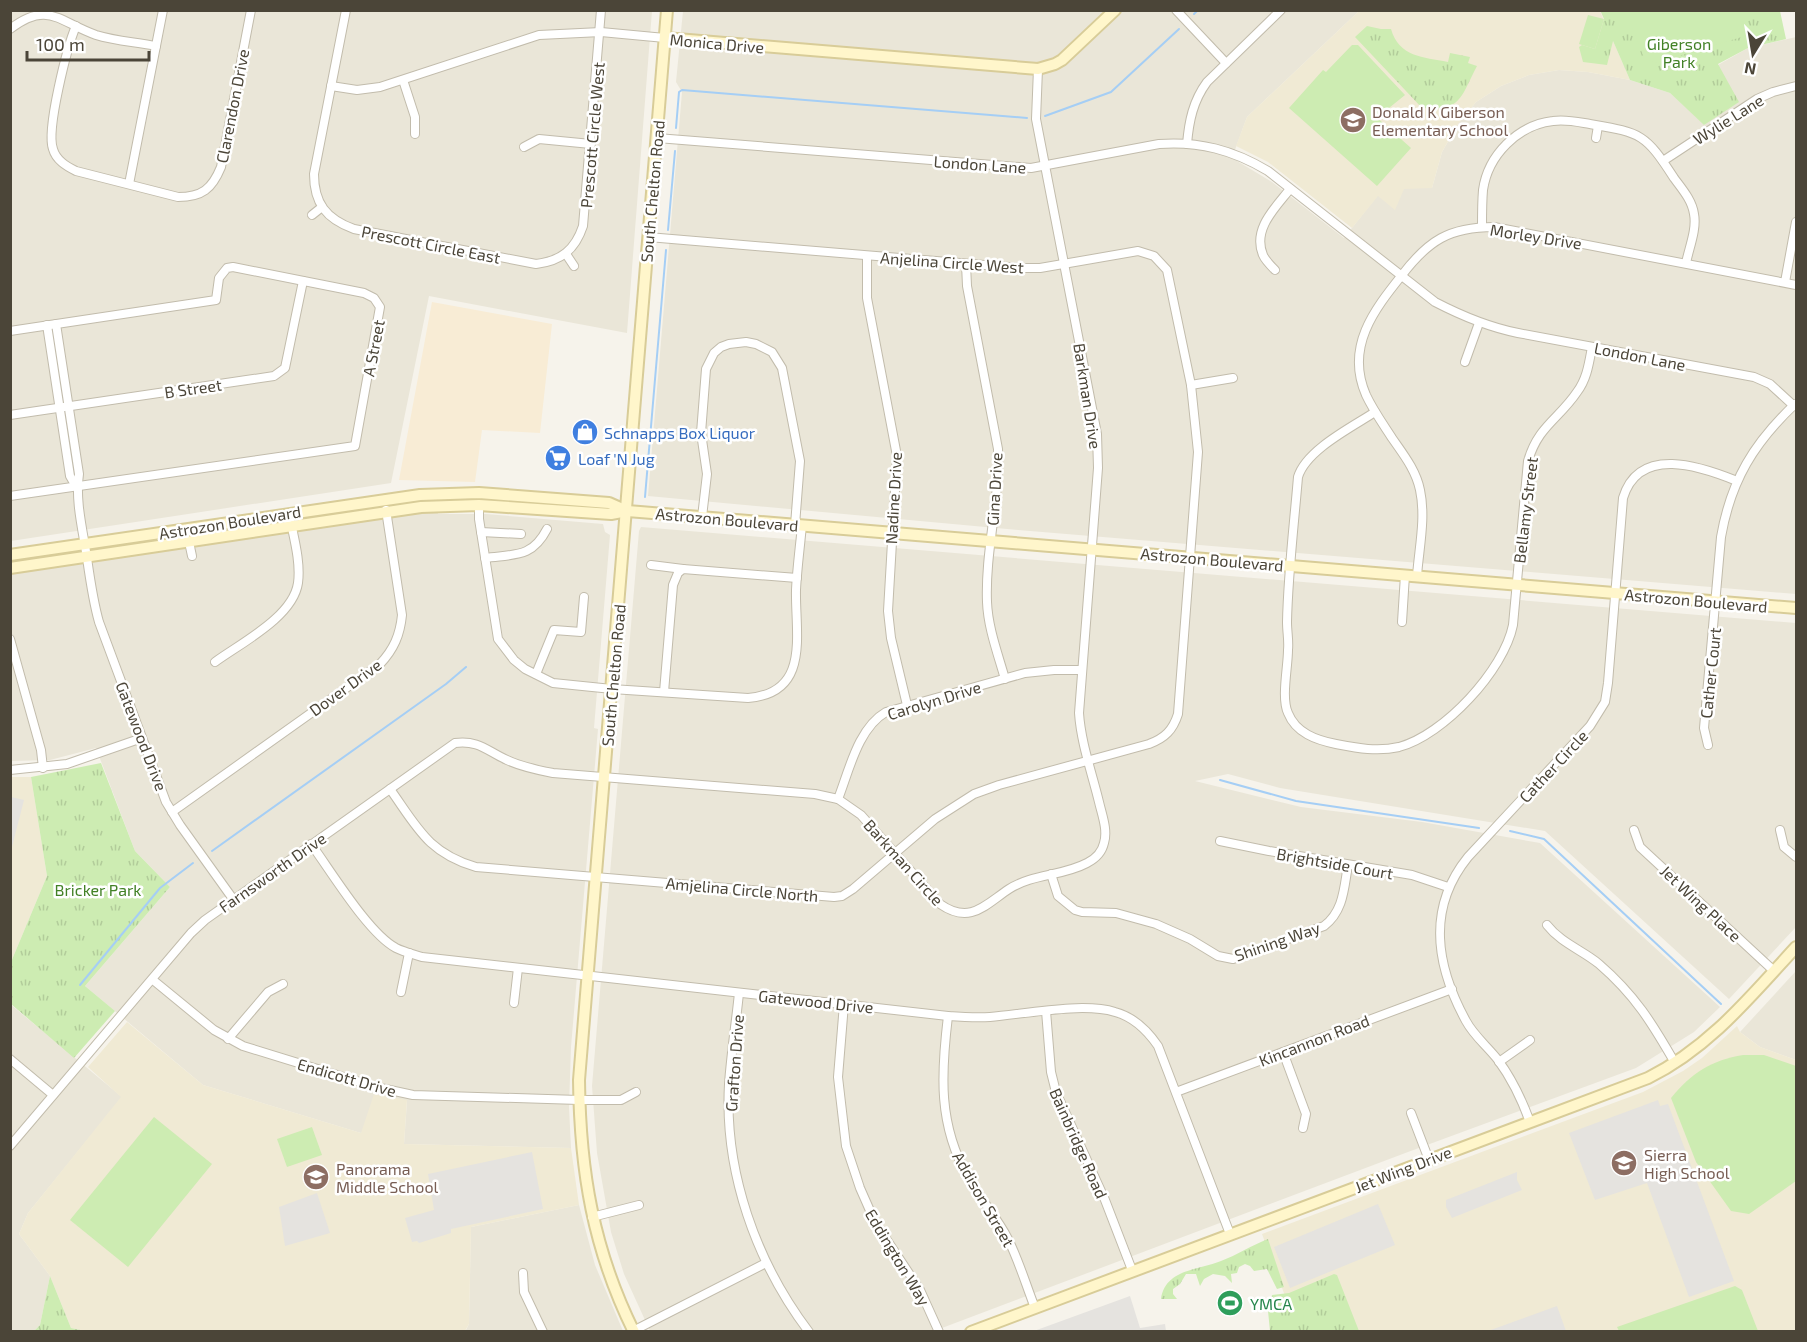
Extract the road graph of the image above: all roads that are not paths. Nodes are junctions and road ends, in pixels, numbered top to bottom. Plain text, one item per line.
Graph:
1 (163, 10) edge
2 (251, 10) edge
3 (346, 10) edge
4 (601, 10) edge
5 (667, 10) edge
6 (1115, 10) edge
7 (1176, 10) edge
8 (1281, 10) edge
9 (76, 26) junction
10 (10, 29) edge
11 (601, 32) junction
12 (665, 38) junction
13 (156, 46) junction
14 (1226, 63) junction
15 (1038, 69) junction
16 (403, 80) junction
17 (331, 86) junction
18 (1797, 86) edge
19 (1598, 126) junction
20 (415, 134) dead end
21 (657, 138) junction
22 (1596, 138) dead end
23 (591, 144) junction
24 (1187, 144) junction
25 (524, 147) dead end
26 (1663, 161) junction
27 (1046, 167) junction
28 (129, 184) junction
29 (1290, 189) junction
30 (205, 190) junction
31 (210, 200) dead end
32 (322, 207) junction
33 (312, 214) dead end
34 (1797, 222) edge
35 (1482, 227) junction
36 (648, 237) junction
37 (566, 254) junction
38 (867, 256) junction
39 (1065, 263) junction
40 (1686, 263) junction
41 (966, 264) junction
42 (574, 266) dead end
43 (1275, 270) dead end
44 (1401, 276) junction
45 (303, 281) junction
46 (1785, 282) junction
47 (1797, 285) edge
48 (1479, 322) junction
49 (56, 324) junction
50 (47, 326) junction
51 (10, 331) edge
52 (1592, 347) junction
53 (1465, 362) dead end
54 (1233, 378) dead end
55 (1191, 385) junction
56 (1795, 404) edge
57 (65, 407) junction
58 (1375, 412) junction
59 (10, 415) edge
60 (1737, 481) junction
61 (77, 488) junction
62 (10, 496) edge
63 (385, 499) junction
64 (479, 505) junction
65 (627, 511) junction
66 (387, 512) junction
67 (289, 513) junction
68 (702, 517) junction
69 (799, 525) junction
70 (291, 526) junction
71 (547, 529) dead end
72 (481, 532) junction
73 (891, 533) junction
74 (521, 534) dead end
75 (991, 541) junction
76 (189, 542) junction
77 (85, 544) junction
78 (1092, 549) junction
79 (10, 555) edge
80 (192, 556) dead end
81 (87, 557) junction
82 (1191, 557) junction
83 (484, 558) junction
84 (651, 565) dead end
85 (1291, 566) junction
86 (10, 568) edge
87 (683, 569) junction
88 (1411, 576) junction
89 (797, 578) junction
90 (1516, 584) junction
91 (1616, 593) junction
92 (584, 597) dead end
93 (1716, 601) junction
94 (1797, 608) edge
95 (1402, 622) dead end
96 (10, 639) edge
97 (215, 662) dead end
98 (1081, 670) junction
99 (536, 674) junction
100 (1005, 679) junction
101 (612, 689) junction
102 (664, 692) junction
103 (907, 705) junction
104 (142, 738) junction
105 (1708, 745) dead end
106 (1089, 760) junction
107 (43, 768) junction
108 (10, 770) edge
109 (604, 777) junction
110 (390, 789) junction
111 (838, 800) junction
112 (172, 812) junction
113 (1634, 830) dead end
114 (1780, 830) dead end
115 (1220, 841) dead end
116 (311, 844) junction
117 (895, 853) junction
118 (1797, 857) edge
119 (1347, 865) junction
120 (1051, 874) junction
121 (596, 877) junction
122 (1448, 887) junction
123 (233, 899) junction
124 (1547, 925) dead end
125 (1797, 947) edge
126 (409, 953) junction
127 (518, 968) junction
128 (1774, 971) junction
129 (588, 975) junction
130 (153, 980) junction
131 (283, 984) dead end
132 (1452, 988) junction
133 (401, 992) dead end
134 (739, 993) junction
135 (514, 1003) dead end
136 (844, 1004) junction
137 (1046, 1011) junction
138 (948, 1016) junction
139 (228, 1039) junction
140 (1530, 1040) dead end
141 (1283, 1052) junction
142 (10, 1059) edge
143 (1500, 1062) junction
144 (1675, 1063) junction
145 (636, 1092) dead end
146 (1176, 1092) junction
147 (53, 1095) junction
148 (579, 1100) junction
149 (1411, 1113) dead end
150 (1530, 1122) junction
151 (1303, 1128) dead end
152 (10, 1146) edge
153 (1429, 1160) junction
154 (639, 1206) dead end
155 (592, 1217) junction
156 (1230, 1234) junction
157 (766, 1263) junction
158 (1132, 1270) junction
159 (523, 1273) dead end
160 (1035, 1308) junction
161 (633, 1331) edge
162 (543, 1332) edge
163 (809, 1332) edge
164 (939, 1332) edge
165 (971, 1332) edge

1 - 13 street
2 - 30 street, Clarendon Drive
3 - 17 street
4 - 11 street, Prescott Circle West
5 - 12 main road, South Chelton Road
6 - 15 main road
7 - 14 street
8 - 14 street
9 - 10 street
9 - 13 street
9 - 28 street
11 - 12 street, Monica Drive
11 - 16 street, Monica Drive
11 - 23 street, Prescott Circle West
12 - 15 main road, Monica Drive
12 - 21 main road, South Chelton Road
13 - 28 street
14 - 24 street
15 - 27 street, Barkman Drive
16 - 17 street, Monica Drive
16 - 20 street
17 - 32 street
18 - 26 street, Wylie Lane
19 - 22 street
19 - 26 street
19 - 35 street
21 - 27 street, London Lane
21 - 36 main road, South Chelton Road
23 - 25 street
23 - 37 street, Prescott Circle West
24 - 27 street, London Lane
24 - 29 street, London Lane
26 - 40 street
27 - 39 street, Barkman Drive
28 - 30 street
29 - 43 street
29 - 44 street, London Lane
30 - 31 street
32 - 33 street
32 - 37 street, Prescott Circle East
34 - 46 street
35 - 40 street, Morley Drive
35 - 44 street, Morley Drive
36 - 38 street, Anjelina Circle West
36 - 65 main road, South Chelton Road
37 - 42 street
38 - 41 street, Anjelina Circle West
38 - 73 street, Nadine Drive
39 - 41 street, Anjelina Circle West
39 - 55 street, Anjelina Circle West
39 - 78 street, Barkman Drive
40 - 46 street, Morley Drive
41 - 75 street, Gina Drive
44 - 48 street, London Lane
44 - 58 street, Morley Drive
45 - 49 street, A Street
45 - 57 street, B Street
45 - 61 street, A Street
46 - 47 street, Morley Drive
48 - 52 street, London Lane
48 - 53 street
49 - 50 street, A Street
49 - 57 street
50 - 51 street, A Street
50 - 57 street
52 - 56 street, London Lane
52 - 90 street, Bellamy Street
54 - 55 street
55 - 82 street, Anjelina Circle West
56 - 60 street, Cather Court
57 - 59 street, B Street
57 - 61 street, Gatewood Drive
58 - 85 street
58 - 88 street, Morley Drive
60 - 91 street, Cather Circle
60 - 93 street, Cather Court
61 - 62 street, A Street
61 - 77 street, Gatewood Drive
63 - 65 main road, Astrozon Boulevard
63 - 66 street, Dover Drive
63 - 67 main road, Astrozon Boulevard
64 - 65 main road, Astrozon Boulevard
64 - 66 main road, Astrozon Boulevard
64 - 72 street
65 - 68 main road, Astrozon Boulevard
65 - 101 main road, South Chelton Road
66 - 70 main road, Astrozon Boulevard
66 - 112 street, Dover Drive
67 - 70 street
67 - 77 main road, Astrozon Boulevard
68 - 69 main road, Astrozon Boulevard
68 - 69 street
69 - 73 main road, Astrozon Boulevard
69 - 89 street
70 - 76 main road, Astrozon Boulevard
70 - 97 street
71 - 83 street
72 - 74 street
72 - 83 street
73 - 75 main road, Astrozon Boulevard
73 - 103 street, Nadine Drive
75 - 78 main road, Astrozon Boulevard
75 - 100 street, Gina Drive
76 - 80 street
76 - 81 main road, Astrozon Boulevard
77 - 79 main road, Astrozon Boulevard
77 - 81 street, Gatewood Drive
78 - 82 main road, Astrozon Boulevard
78 - 98 street, Barkman Drive
81 - 86 main road, Astrozon Boulevard
81 - 104 street, Gatewood Drive
82 - 85 main road, Astrozon Boulevard
82 - 106 street, Anjelina Circle West
83 - 99 street
84 - 87 street
85 - 88 main road, Astrozon Boulevard
85 - 90 street, Bellamy Street
87 - 89 street
87 - 102 street
88 - 90 main road, Astrozon Boulevard
88 - 95 street, Morley Drive
89 - 102 street
90 - 91 main road, Astrozon Boulevard
91 - 93 main road, Astrozon Boulevard
91 - 122 street, Cather Circle
92 - 99 street
93 - 94 main road, Astrozon Boulevard
93 - 105 street, Cather Court
96 - 107 street
98 - 100 street, Carolyn Drive
98 - 106 street, Barkman Drive
99 - 101 street
100 - 103 street, Carolyn Drive
101 - 102 street
101 - 109 main road, South Chelton Road
103 - 111 street, Carolyn Drive
104 - 107 street
104 - 112 street, Gatewood Drive
106 - 117 street, Amjelina Circle North
106 - 120 street, Barkman Circle
107 - 108 street
109 - 110 street, Farnsworth Drive
109 - 111 street, Barkman Circle
109 - 121 main road, South Chelton Road
110 - 116 street, Farnsworth Drive
110 - 121 street, Amjelina Circle North
111 - 117 street, Barkman Circle
112 - 123 street, Gatewood Drive
113 - 128 street, Jet Wing Place
114 - 118 street
115 - 119 street, Brightside Court
116 - 123 street, Farnsworth Drive
116 - 126 street, Gatewood Drive
117 - 120 street, Barkman Circle
117 - 121 street, Amjelina Circle North
119 - 120 street, Shining Way
119 - 122 street, Brightside Court
121 - 129 main road, South Chelton Road
122 - 132 street, Cather Circle
123 - 130 street, Farnsworth Drive
124 - 144 street
125 - 128 main road, Jet Wing Drive
126 - 127 street, Gatewood Drive
126 - 133 street
127 - 129 street, Gatewood Drive
127 - 135 street
128 - 144 main road, Jet Wing Drive
129 - 134 street, Gatewood Drive
129 - 148 main road, South Chelton Road
130 - 139 street, Endicott Drive
130 - 147 street, Farnsworth Drive
131 - 139 street
132 - 141 street, Kincannon Road
132 - 143 street, Cather Circle
134 - 136 street, Gatewood Drive
134 - 157 street, Grafton Drive
136 - 138 street, Gatewood Drive
136 - 164 street, Eddington Way
137 - 138 street, Gatewood Drive
137 - 146 street, Gatewood Drive
137 - 158 street, Bainbridge Road
138 - 160 street, Addison Street
139 - 148 street, Endicott Drive
140 - 143 street
141 - 146 street, Kincannon Road
141 - 151 street
142 - 147 street
143 - 150 street, Cather Circle
144 - 150 main road, Jet Wing Drive
145 - 148 street, Endicott Drive
146 - 156 street, Gatewood Drive
147 - 152 street, Farnsworth Drive
148 - 155 main road, South Chelton Road
149 - 153 street
150 - 153 main road, Jet Wing Drive
153 - 156 main road, Jet Wing Drive
154 - 155 street
155 - 161 main road, South Chelton Road
156 - 158 main road, Jet Wing Drive
157 - 161 street
157 - 163 street, Grafton Drive
158 - 160 main road, Jet Wing Drive
159 - 162 street
160 - 165 main road, Jet Wing Drive

